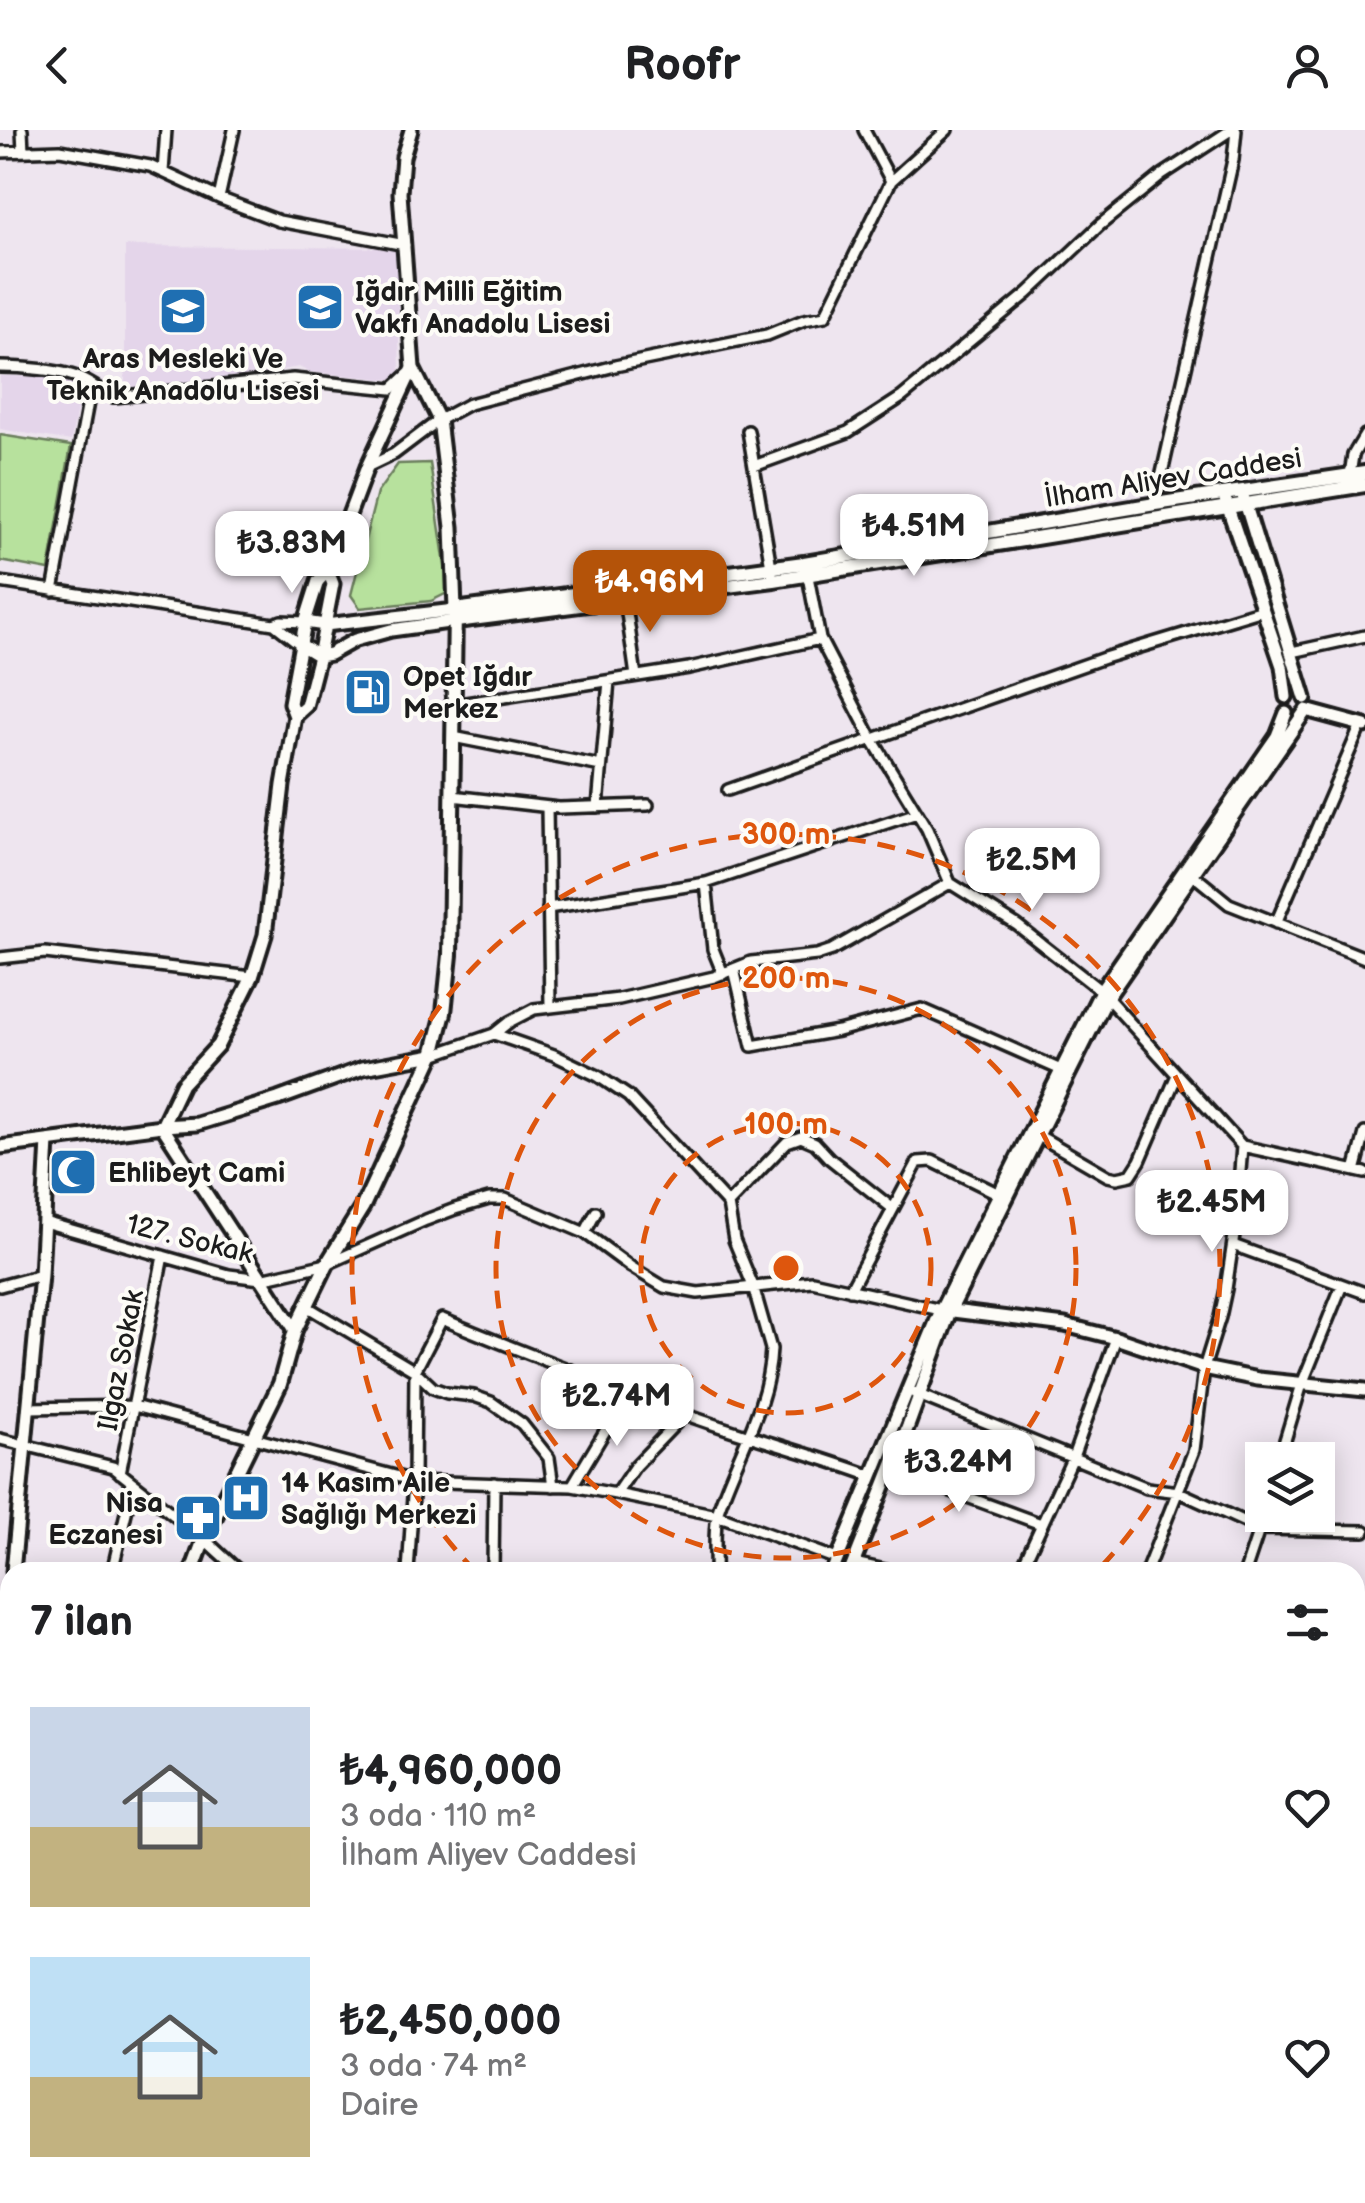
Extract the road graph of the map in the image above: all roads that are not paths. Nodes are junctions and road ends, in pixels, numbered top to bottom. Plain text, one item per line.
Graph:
1 (22, 130) edge
2 (166, 130) edge
3 (234, 130) edge
4 (411, 130) edge
5 (864, 130) edge
6 (947, 130) edge
7 (1234, 130) edge
8 (23, 151) junction
9 (0, 152) edge
10 (163, 172) junction
11 (891, 181) junction
12 (219, 198) junction
13 (404, 244) junction
14 (0, 367) edge
15 (414, 368) junction
16 (90, 386) junction
17 (439, 420) junction
18 (748, 432) dead end
19 (1365, 435) edge
20 (367, 466) junction
21 (754, 466) junction
22 (1358, 474) edge
23 (1365, 484) edge
24 (1244, 498) junction
25 (1225, 500) junction
26 (1155, 504) junction
27 (806, 569) junction
28 (328, 571) junction
29 (772, 573) junction
30 (0, 582) edge
31 (54, 591) junction
32 (625, 599) junction
33 (1263, 610) junction
34 (456, 615) junction
35 (305, 622) junction
36 (274, 624) junction
37 (325, 625) junction
38 (1365, 636) edge
39 (820, 639) junction
40 (300, 645) junction
41 (1292, 652) junction
42 (319, 656) junction
43 (636, 676) junction
44 (609, 680) junction
45 (1286, 697) junction
46 (453, 704) junction
47 (1305, 707) junction
48 (1286, 713) junction
49 (295, 716) junction
50 (1363, 725) edge
51 (453, 737) junction
52 (872, 739) junction
53 (601, 766) junction
54 (728, 790) dead end
55 (452, 796) junction
56 (648, 805) dead end
57 (547, 807) junction
58 (598, 807) junction
59 (917, 813) junction
60 (1192, 874) junction
61 (706, 882) junction
62 (950, 883) junction
63 (548, 908) junction
64 (1276, 923) junction
65 (0, 958) edge
66 (1365, 958) edge
67 (734, 969) junction
68 (723, 974) junction
69 (252, 977) junction
70 (1104, 994) junction
71 (550, 1006) junction
72 (494, 1034) junction
73 (433, 1055) junction
74 (1061, 1070) junction
75 (1177, 1074) junction
76 (162, 1126) junction
77 (1365, 1133) edge
78 (1039, 1136) junction
79 (48, 1141) junction
80 (1242, 1146) junction
81 (0, 1147) edge
82 (1360, 1172) edge
83 (999, 1194) junction
84 (728, 1204) junction
85 (892, 1208) junction
86 (596, 1212) dead end
87 (44, 1222) junction
88 (585, 1233) junction
89 (1233, 1245) junction
90 (163, 1256) junction
91 (327, 1264) junction
92 (41, 1275) junction
93 (261, 1279) junction
94 (1342, 1285) junction
95 (0, 1286) edge
96 (753, 1286) junction
97 (850, 1290) junction
98 (1365, 1293) edge
99 (306, 1306) junction
100 (946, 1310) junction
101 (294, 1330) junction
102 (1116, 1338) junction
103 (1204, 1368) junction
104 (416, 1371) junction
105 (1302, 1384) junction
106 (1365, 1390) edge
107 (629, 1392) junction
108 (913, 1393) junction
109 (134, 1406) junction
110 (28, 1408) junction
111 (684, 1414) junction
112 (747, 1435) junction
113 (255, 1437) junction
114 (0, 1439) edge
115 (1285, 1442) edge
116 (24, 1446) junction
117 (1073, 1457) junction
118 (891, 1469) junction
119 (120, 1473) junction
120 (872, 1476) junction
121 (414, 1481) junction
122 (133, 1482) junction
123 (494, 1483) junction
124 (552, 1486) junction
125 (572, 1486) junction
126 (1180, 1492) junction
127 (616, 1494) junction
128 (716, 1515) junction
129 (1245, 1521) edge
130 (1041, 1524) junction
131 (1335, 1531) edge
132 (1259, 1532) edge
133 (1365, 1532) edge
134 (204, 1540) junction
135 (837, 1559) junction
136 (14, 1562) edge
137 (114, 1562) edge
138 (196, 1562) edge
139 (229, 1562) edge
140 (409, 1562) edge
141 (493, 1562) edge
142 (715, 1562) edge
143 (836, 1562) edge
144 (854, 1562) edge
145 (1024, 1562) edge
146 (1150, 1562) edge
147 (1248, 1562) edge

1 - 8 street
2 - 10 street
3 - 12 street
4 - 13 street
5 - 11 street
6 - 11 street
7 - 21 street
7 - 26 street
8 - 9 street
8 - 10 street
10 - 12 street
11 - 17 street
12 - 13 street
13 - 15 street
14 - 16 street
15 - 16 street
15 - 17 street
15 - 20 street
16 - 31 street
17 - 20 street
17 - 34 street
18 - 21 street
19 - 22 street
20 - 28 street
21 - 29 street
22 - 24 main road, İlham Aliyev Caddesi
23 - 24 main road, İlham Aliyev Caddesi
24 - 25 main road, İlham Aliyev Caddesi
24 - 41 street
25 - 26 main road, İlham Aliyev Caddesi
25 - 27 main road, İlham Aliyev Caddesi
25 - 33 street
26 - 27 main road, İlham Aliyev Caddesi
27 - 29 main road, İlham Aliyev Caddesi
27 - 39 street
28 - 35 street
28 - 37 street
29 - 32 main road, İlham Aliyev Caddesi
29 - 34 main road, İlham Aliyev Caddesi
30 - 31 street
31 - 36 street
32 - 34 main road, İlham Aliyev Caddesi
32 - 43 street
33 - 45 street
33 - 52 street
34 - 37 street
34 - 42 street
34 - 46 main road
35 - 36 street
35 - 37 street
35 - 40 street
36 - 40 street
37 - 42 street
38 - 41 street
39 - 43 street
39 - 52 street
40 - 42 street
40 - 49 street
41 - 47 street
42 - 49 street
43 - 44 street
44 - 46 street
44 - 53 street
45 - 47 street
45 - 48 street
46 - 51 main road
47 - 48 street
47 - 50 street
47 - 60 street
48 - 70 street
49 - 69 street
50 - 64 street
51 - 53 street
51 - 55 main road
52 - 54 street
52 - 59 street
53 - 58 street
55 - 57 street
55 - 73 main road
56 - 58 street
57 - 58 street
57 - 63 street
59 - 61 street
59 - 62 street
60 - 64 street
60 - 70 street
61 - 63 street
61 - 68 street
62 - 67 street
62 - 70 street
63 - 71 street
64 - 66 street
65 - 69 street
67 - 68 street
67 - 74 street
68 - 71 street
69 - 76 street
70 - 74 street
70 - 75 street
70 - 78 street
71 - 72 street
72 - 73 street
72 - 84 street
73 - 76 street
73 - 91 main road
74 - 83 street
75 - 78 street
75 - 80 street
76 - 79 street
76 - 93 street
77 - 82 street
78 - 100 street
79 - 81 street
79 - 87 street
80 - 82 street
80 - 89 street
83 - 85 street
83 - 100 street
84 - 85 street
84 - 96 street
85 - 97 street
86 - 88 street
87 - 90 street, 127. Sokak
87 - 92 street
88 - 91 street, 127. Sokak
88 - 96 street, 127. Sokak
89 - 94 street
89 - 103 street
90 - 93 street, 127. Sokak
90 - 109 street, Ilgaz Sokak
91 - 93 street, 127. Sokak
91 - 99 main road
92 - 95 street
92 - 110 street
93 - 101 street
94 - 98 street
94 - 105 street
96 - 97 street, 127. Sokak
96 - 112 street
97 - 100 street, 127. Sokak
99 - 101 main road
99 - 104 street
100 - 102 street
100 - 108 street
101 - 113 main road
102 - 103 street
102 - 117 street
103 - 105 street
103 - 126 street
104 - 107 street
104 - 121 street
104 - 124 street
105 - 106 street
105 - 115 street
107 - 111 street
107 - 125 street
108 - 117 street
108 - 118 street
108 - 120 street
109 - 110 street
109 - 113 street
109 - 119 street, Ilgaz Sokak
110 - 116 street
111 - 112 street
111 - 127 street
112 - 120 street
112 - 128 street
113 - 121 street
113 - 134 main road
114 - 116 street
116 - 119 street
116 - 136 street
117 - 126 street
117 - 130 street
118 - 130 street
118 - 144 street
119 - 122 street
120 - 135 street
121 - 123 street
121 - 140 street
122 - 134 street
122 - 137 street
123 - 124 street
123 - 141 street
124 - 125 street
125 - 127 street
126 - 129 street
126 - 146 street
127 - 128 street
128 - 135 street
128 - 142 street
130 - 145 street
131 - 133 street
132 - 147 street
134 - 138 main road
134 - 139 street
135 - 143 street

